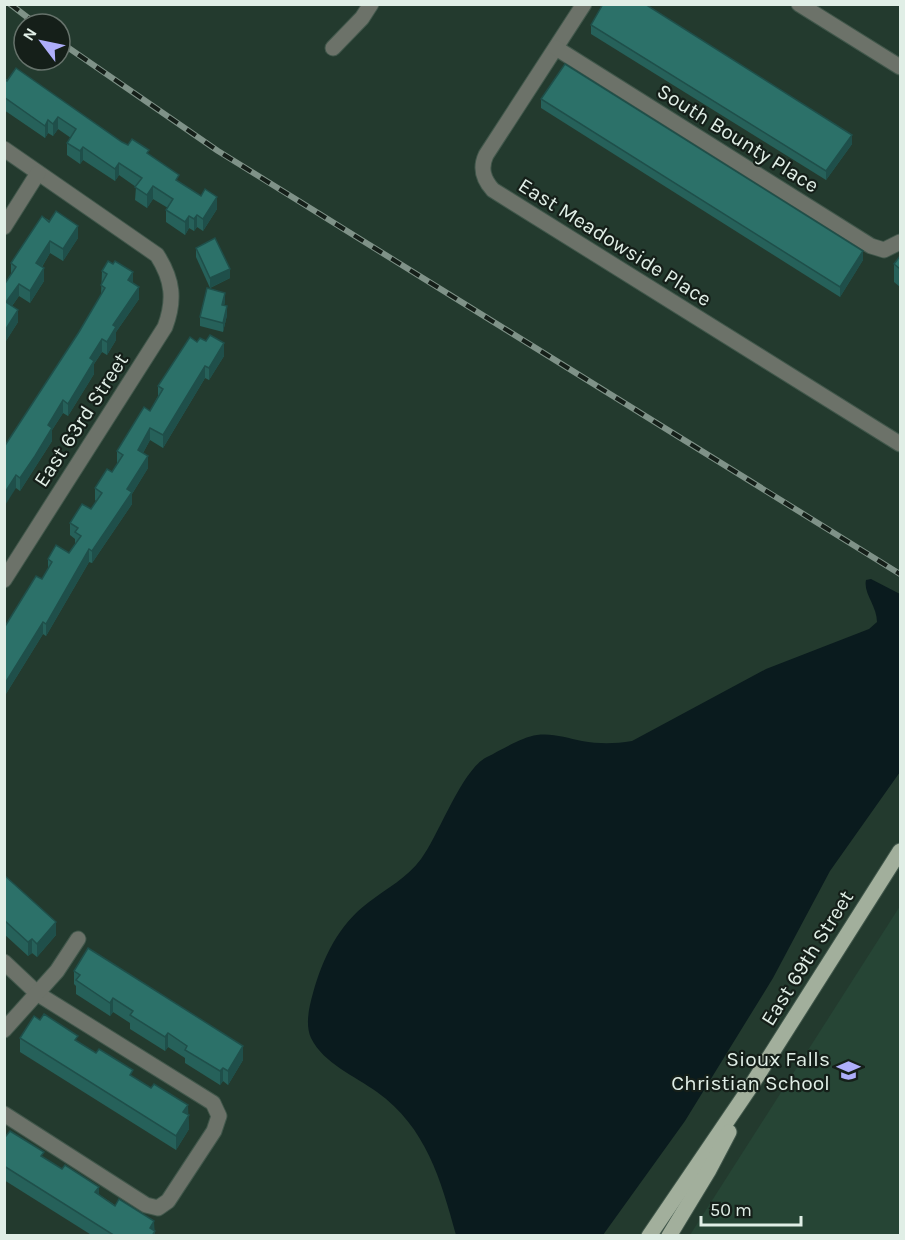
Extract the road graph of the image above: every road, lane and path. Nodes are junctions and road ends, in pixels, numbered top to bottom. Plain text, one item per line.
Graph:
1 (371, 4) edge
2 (584, 4) edge
3 (799, 4) edge
4 (333, 48) dead end
5 (556, 48) junction
6 (900, 68) edge
7 (4, 148) edge
8 (38, 173) junction
9 (4, 227) edge
10 (900, 242) edge
11 (900, 444) edge
12 (4, 580) edge
13 (900, 851) edge
14 (78, 939) dead end
15 (4, 962) edge
16 (38, 994) junction
17 (4, 1030) edge
18 (749, 1089) junction
19 (4, 1114) edge
20 (649, 1236) edge
21 (669, 1236) edge

1 - 4 street
2 - 5 street, East Meadowside Place
3 - 6 street
5 - 10 street, South Bounty Place
5 - 11 street, East Meadowside Place
7 - 8 street
8 - 9 street
8 - 12 street, East 63rd Street
13 - 18 main road, East 69th Street
14 - 16 street
15 - 16 street
16 - 17 street
16 - 19 street
18 - 20 main road, East 69th Street
18 - 21 main road, East 69th Street

